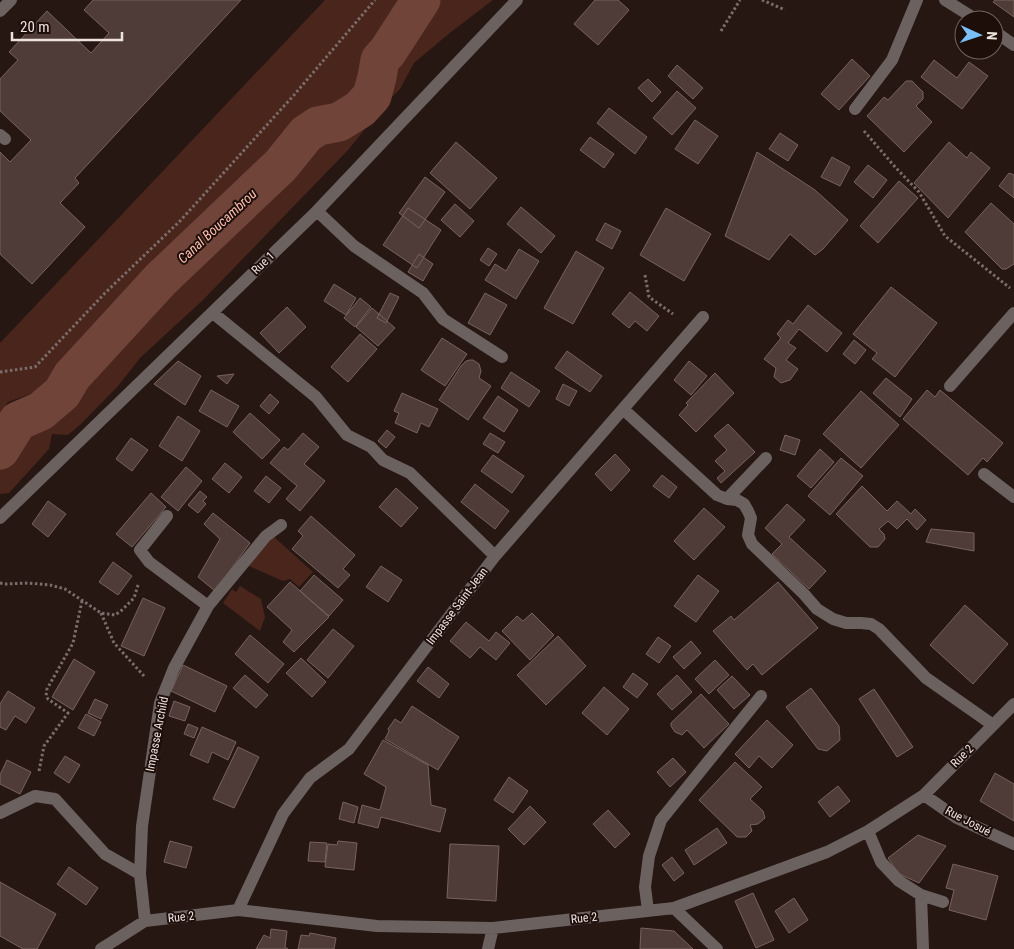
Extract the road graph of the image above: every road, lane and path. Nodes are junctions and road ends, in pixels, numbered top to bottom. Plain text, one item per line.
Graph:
1 (12, 0) edge
2 (375, 0) edge
3 (517, 0) edge
4 (740, 0) edge
5 (762, 0) edge
6 (917, 0) edge
7 (945, 0) edge
8 (785, 10) dead end
9 (961, 10) edge
10 (0, 11) edge
11 (721, 31) dead end
12 (855, 109) joint
13 (317, 210) junction
14 (645, 275) dead end
15 (1014, 292) edge
16 (213, 312) junction
17 (1014, 313) edge
18 (703, 317) dead end
19 (694, 328) junction
20 (502, 357) dead end
21 (0, 372) edge
22 (950, 386) dead end
23 (623, 409) junction
24 (766, 458) dead end
25 (984, 474) dead end
26 (1014, 497) edge
27 (727, 500) junction
28 (167, 516) dead end
29 (0, 518) edge
30 (281, 525) dead end
31 (495, 556) junction
32 (149, 562) junction
33 (0, 583) edge
34 (82, 601) junction
35 (208, 606) junction
36 (102, 613) junction
37 (761, 696) dead end
38 (163, 697) junction
39 (1014, 704) edge
40 (993, 725) junction
41 (924, 795) junction
42 (35, 796) junction
43 (0, 813) edge
44 (868, 831) junction
45 (1014, 844) edge
46 (140, 874) junction
47 (921, 895) junction
48 (943, 902) dead end
49 (674, 908) junction
50 (238, 910) junction
51 (648, 911) junction
52 (145, 920) junction
53 (493, 928) junction
54 (101, 949) edge
55 (488, 949) edge
56 (718, 949) edge
57 (923, 949) edge

1 - 10 street
2 - 21 path
3 - 13 street, Rue 1
4 - 11 path
5 - 8 path
6 - 12 street
7 - 9 street
12 - 15 path
13 - 16 street, Rue 1
13 - 20 street
14 - 19 path
16 - 29 street, Rue 1
16 - 31 street
17 - 22 street
18 - 19 street, Impasse Saint-Jean
19 - 23 street, Impasse Saint-Jean
23 - 27 street
23 - 31 street, Impasse Saint-Jean
24 - 27 street
25 - 26 street
27 - 40 street
28 - 32 street
30 - 35 street, Impasse Archild
31 - 50 street, Impasse Saint-Jean
32 - 35 street
32 - 36 path
33 - 34 path
34 - 36 path
34 - 42 path
35 - 38 street, Impasse Archild
36 - 38 path
37 - 51 street
38 - 46 street, Impasse Archild
39 - 40 street, Rue 2
40 - 41 street, Rue 2
41 - 44 street, Rue 2
41 - 45 street, Rue Josué
42 - 43 street
42 - 46 street
44 - 47 street
44 - 49 street, Rue 2
46 - 52 street, Impasse Archild
47 - 48 street
47 - 57 street
49 - 51 street, Rue 2
49 - 56 street
50 - 52 street, Rue 2
50 - 53 street, Rue 2
51 - 53 street, Rue 2
52 - 54 street, Rue 2
53 - 55 street

